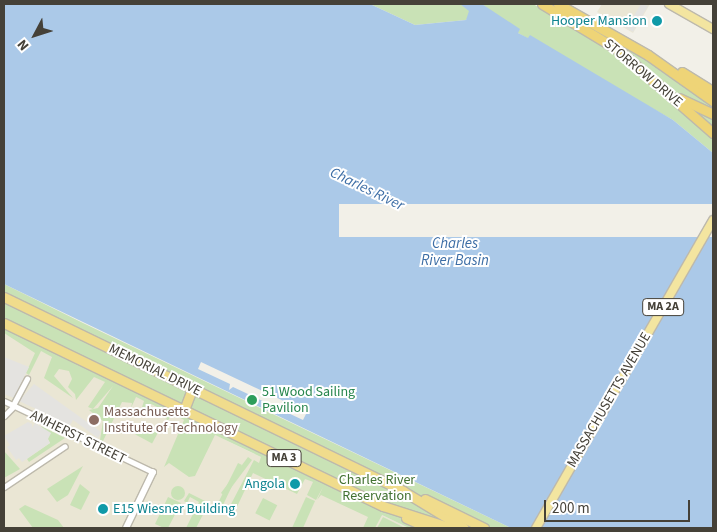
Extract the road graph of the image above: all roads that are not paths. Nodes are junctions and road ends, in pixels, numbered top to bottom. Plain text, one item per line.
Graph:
1 (542, 4) edge
2 (558, 4) edge
3 (669, 4) edge
4 (713, 29) edge
5 (635, 48) junction
6 (666, 91) junction
7 (713, 91) edge
8 (713, 101) edge
9 (713, 114) edge
10 (713, 133) edge
11 (713, 220) edge
12 (5, 298) edge
13 (4, 323) edge
14 (27, 378) dead end
15 (192, 389) junction
16 (4, 401) edge
17 (13, 405) junction
18 (184, 410) junction
19 (4, 416) edge
20 (65, 446) dead end
21 (153, 472) joint
22 (384, 481) junction
23 (4, 488) edge
24 (383, 506) junction
25 (126, 528) edge
26 (428, 528) edge
27 (452, 528) edge
28 (464, 528) edge
29 (484, 528) edge
30 (536, 528) edge

1 - 6 highway, STORROW DRIVE
2 - 5 highway, STORROW DRIVE
3 - 4 main road
5 - 7 highway
5 - 8 highway, STORROW DRIVE
6 - 9 highway
6 - 10 highway, STORROW DRIVE
11 - 30 main road, MASSACHUSETTS AVENUE / MA 2A
12 - 15 highway, MEMORIAL DRIVE / MA 3
13 - 18 highway, MEMORIAL DRIVE / MA 3
14 - 17 street
15 - 18 highway
15 - 22 highway, MEMORIAL DRIVE / MA 3
16 - 17 street, AMHERST STREET
17 - 19 street
17 - 21 street, AMHERST STREET
18 - 24 highway, MEMORIAL DRIVE / MA 3
20 - 23 street
21 - 25 street
22 - 28 highway, MEMORIAL DRIVE / MA 3
22 - 29 highway
24 - 26 highway
24 - 27 highway, MEMORIAL DRIVE / MA 3

